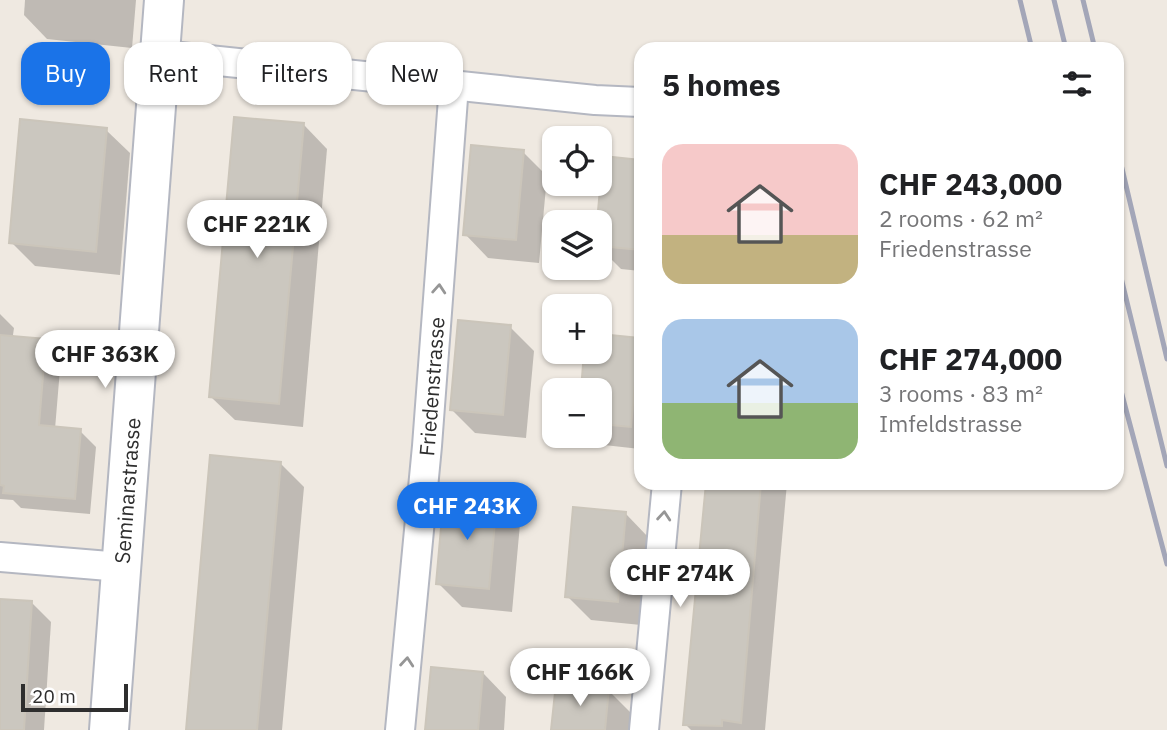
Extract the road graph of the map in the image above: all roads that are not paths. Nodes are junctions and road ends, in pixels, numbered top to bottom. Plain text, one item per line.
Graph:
1 (164, 0) edge
2 (162, 42) edge
3 (223, 61) edge
4 (366, 76) edge
5 (463, 86) edge
6 (634, 103) edge
7 (157, 105) edge
8 (453, 105) edge
9 (666, 490) edge
10 (0, 557) edge
11 (121, 567) junction
12 (109, 730) edge
13 (400, 730) edge
14 (644, 730) edge

1 - 2 street, Seminarstrasse
3 - 4 street
5 - 6 street
7 - 11 street, Seminarstrasse
13 -> 8 street, Friedenstrasse
14 -> 9 street
10 - 11 street
11 - 12 street, Seminarstrasse

